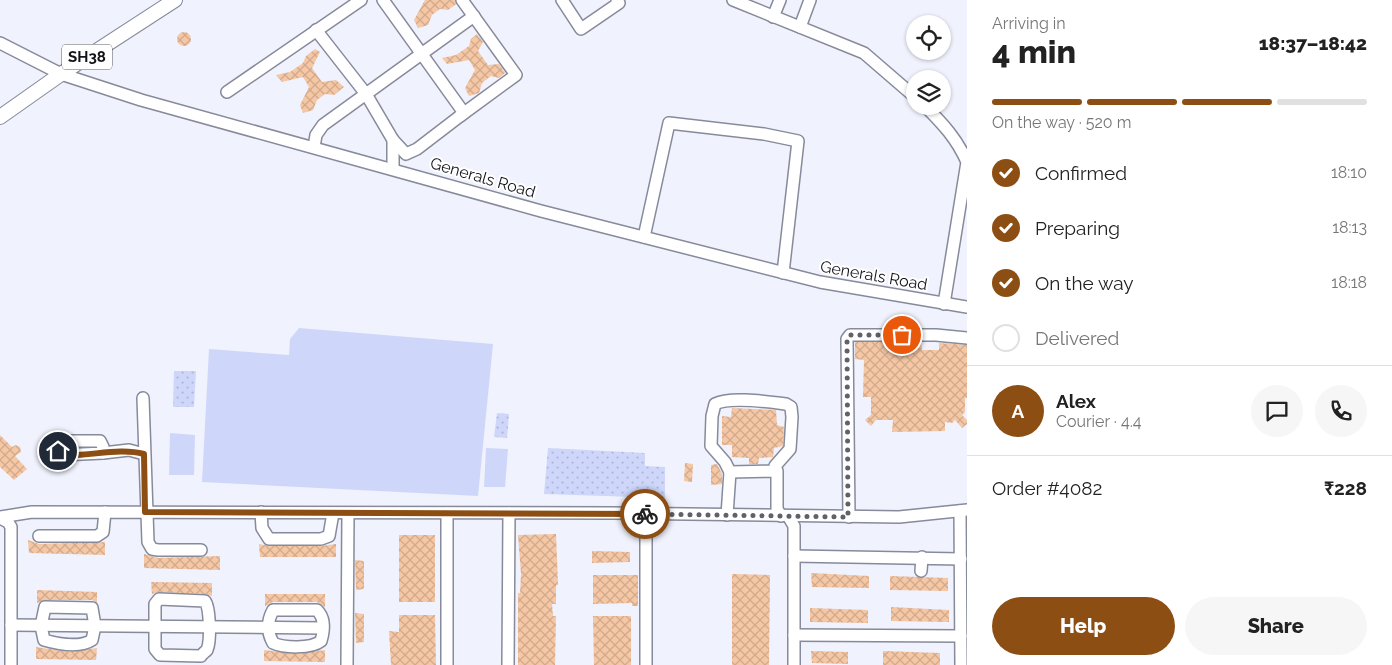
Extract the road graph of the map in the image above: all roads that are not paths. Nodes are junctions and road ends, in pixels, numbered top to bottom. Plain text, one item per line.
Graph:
1 (175, 0) edge
2 (361, 0) edge
3 (383, 0) edge
4 (462, 0) edge
5 (562, 0) edge
6 (618, 0) edge
7 (733, 0) edge
8 (780, 0) edge
9 (810, 0) edge
10 (474, 16) junction
11 (773, 16) junction
12 (800, 27) junction
13 (316, 30) junction
14 (0, 43) edge
15 (423, 54) junction
16 (61, 74) junction
17 (906, 89) edge
18 (227, 92) dead end
19 (366, 94) junction
20 (934, 115) edge
21 (460, 116) junction
22 (0, 117) edge
23 (393, 140) junction
24 (314, 147) junction
25 (393, 169) junction
26 (644, 237) junction
27 (783, 273) junction
28 (944, 304) junction
29 (967, 307) edge
30 (967, 338) edge
31 (143, 398) dead end
32 (103, 454) dead end
33 (144, 454) junction
34 (777, 471) junction
35 (730, 472) junction
36 (964, 511) edge
37 (105, 512) junction
38 (145, 512) junction
39 (261, 512) junction
40 (332, 513) junction
41 (348, 513) junction
42 (447, 513) junction
43 (509, 513) junction
44 (646, 514) junction
45 (727, 515) junction
46 (785, 516) junction
47 (848, 517) junction
48 (0, 518) edge
49 (39, 536) dead end
50 (201, 550) dead end
51 (794, 556) junction
52 (922, 557) junction
53 (960, 559) junction
54 (921, 571) dead end
55 (11, 625) junction
56 (41, 626) junction
57 (95, 626) junction
58 (154, 627) junction
59 (209, 628) junction
60 (268, 628) junction
61 (322, 628) junction
62 (794, 635) junction
63 (960, 636) junction
64 (12, 665) edge
65 (347, 665) edge
66 (447, 665) edge
67 (508, 665) edge
68 (646, 665) edge
69 (794, 665) edge
70 (960, 665) edge

1 - 16 main road, SH38
2 - 13 street
3 - 15 street
4 - 10 street
5 - 6 street
7 - 11 street
8 - 11 street
9 - 12 street
10 - 15 street
10 - 21 street
11 - 12 street
12 - 17 street
13 - 18 street
13 - 19 street
14 - 16 street, Generals Road
15 - 19 street
15 - 21 street
16 - 22 main road, SH38
16 - 24 street, Generals Road
19 - 23 street
19 - 24 street
20 - 28 street
21 - 23 street
23 - 25 street
24 - 25 street, Generals Road
25 - 26 street, Generals Road
26 - 27 street, Generals Road
26 - 27 street
27 - 28 street, Generals Road
28 - 29 street, Generals Road
30 - 47 street
31 - 33 street
32 - 33 street
33 - 38 street
34 - 35 street
34 - 35 street
34 - 46 street
35 - 45 street
36 - 47 street
36 - 53 street
37 - 38 street
37 - 48 street
37 - 49 street
38 - 39 street
38 - 50 street
39 - 40 street
39 - 40 street
40 - 41 street
41 - 42 street
41 - 65 street
42 - 43 street
42 - 66 street
43 - 44 street
43 - 67 street
44 - 45 street
44 - 68 street
45 - 46 street
46 - 47 street
46 - 51 street
48 - 55 street
51 - 52 street
51 - 62 street
52 - 53 street
52 - 54 street
53 - 63 street
55 - 56 street
55 - 64 street
56 - 57 street
56 - 57 street
56 - 57 street
57 - 58 street
58 - 59 street
58 - 59 street
58 - 59 street
59 - 60 street
60 - 61 street
60 - 61 street
60 - 61 street
62 - 63 street
62 - 69 street
63 - 70 street

